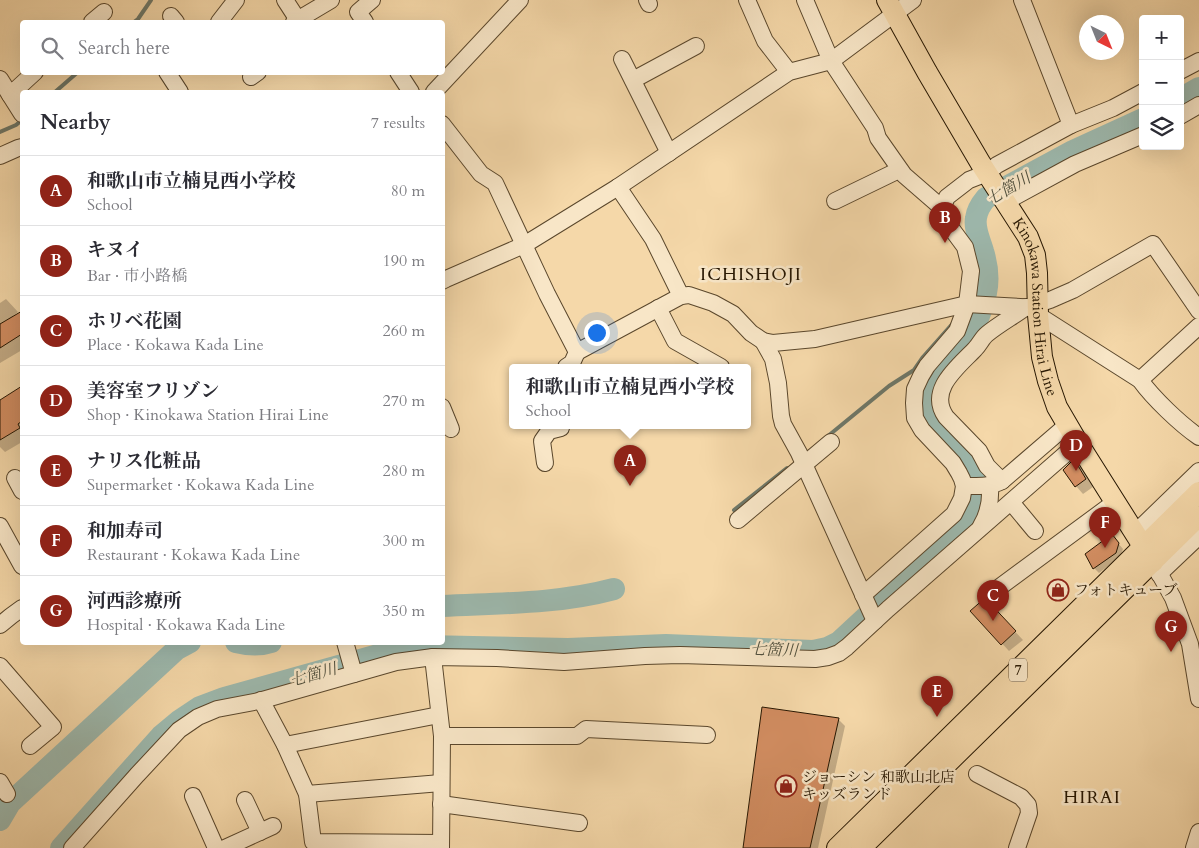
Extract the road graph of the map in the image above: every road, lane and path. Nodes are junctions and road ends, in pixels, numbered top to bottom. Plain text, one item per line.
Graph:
1 (236, 0) edge
2 (285, 0) edge
3 (331, 0) edge
4 (372, 0) edge
5 (520, 0) edge
6 (747, 0) edge
7 (806, 0) edge
8 (913, 0) edge
9 (1022, 0) edge
10 (890, 7) edge
11 (358, 11) edge
12 (221, 20) edge
13 (295, 20) edge
14 (298, 20) edge
15 (696, 46) dead end
16 (622, 59) dead end
17 (831, 61) junction
18 (1199, 61) edge
19 (1184, 69) edge
20 (790, 72) junction
21 (32, 75) edge
22 (168, 75) edge
23 (400, 75) edge
24 (0, 79) edge
25 (633, 80) junction
26 (179, 90) edge
27 (410, 90) edge
28 (436, 90) edge
29 (10, 94) junction
30 (1139, 94) edge
31 (1199, 105) edge
32 (20, 111) edge
33 (1184, 114) edge
34 (1070, 125) junction
35 (445, 128) edge
36 (1139, 137) edge
37 (20, 150) edge
38 (669, 153) junction
39 (0, 156) edge
40 (900, 170) junction
41 (989, 177) junction
42 (618, 187) junction
43 (1004, 200) junction
44 (835, 201) dead end
45 (942, 208) junction
46 (524, 245) junction
47 (445, 280) edge
48 (681, 296) junction
49 (969, 304) junction
50 (658, 308) junction
51 (1035, 309) junction
52 (1199, 311) edge
53 (1199, 326) edge
54 (763, 341) junction
55 (576, 352) junction
56 (570, 364) edge
57 (717, 364) edge
58 (1140, 380) junction
59 (445, 414) edge
60 (1067, 426) junction
61 (451, 429) dead end
62 (557, 429) edge
63 (1199, 437) edge
64 (831, 442) dead end
65 (1078, 443) junction
66 (802, 460) junction
67 (545, 463) dead end
68 (1199, 471) edge
69 (993, 484) junction
70 (966, 486) junction
71 (1199, 492) edge
72 (1010, 502) junction
73 (1115, 502) junction
74 (1199, 516) edge
75 (738, 520) dead end
76 (0, 526) edge
77 (977, 531) junction
78 (1035, 531) dead end
79 (1199, 536) edge
80 (1148, 554) junction
81 (20, 562) edge
82 (993, 592) dead end
83 (20, 609) edge
84 (870, 609) junction
85 (0, 625) edge
86 (1195, 642) edge
87 (346, 645) edge
88 (433, 657) junction
89 (0, 666) edge
90 (352, 667) junction
91 (261, 700) junction
92 (1199, 700) edge
93 (439, 715) junction
94 (707, 735) dead end
95 (442, 736) junction
96 (286, 745) junction
97 (30, 746) dead end
98 (977, 774) dead end
99 (441, 783) junction
100 (307, 794) junction
101 (193, 796) dead end
102 (245, 800) dead end
103 (441, 804) junction
104 (579, 823) dead end
105 (1199, 832) edge
106 (80, 845) edge
107 (441, 845) edge
108 (216, 848) edge
109 (226, 848) edge
110 (837, 848) edge
111 (861, 848) edge
112 (1017, 848) edge
113 (1194, 848) edge

1 - 12 street
2 - 13 street
3 - 14 street
4 - 11 street
5 - 28 street
6 - 20 street
7 - 17 street
8 - 10 street
9 - 34 street
10 - 17 street
10 - 41 main road, Kinokawa Station Hirai Line
15 - 25 street
16 - 25 street
17 - 20 street
17 - 40 street
18 - 19 street
20 - 38 street
21 - 29 street
22 - 26 street
23 - 27 street
24 - 29 street
25 - 38 street
29 - 32 street
30 - 34 street
31 - 33 street
34 - 41 street
35 - 46 street
36 - 43 street
37 - 39 street
38 - 42 street
40 - 44 street
40 - 45 street
41 - 43 main road, Kinokawa Station Hirai Line
41 - 45 street
42 - 46 street
42 - 48 street
43 - 51 main road, Kinokawa Station Hirai Line
45 - 49 street
46 - 47 street
46 - 55 street
48 - 50 street
48 - 54 street
49 - 51 street
49 - 54 street
49 - 70 street
50 - 55 street
50 - 57 street
51 - 52 street
51 - 58 street
51 - 60 main road, Kinokawa Station Hirai Line
51 - 69 street
53 - 58 street
54 - 66 street
55 - 56 street
58 - 63 street
59 - 61 street
60 - 65 main road, Kinokawa Station Hirai Line
60 - 69 street
62 - 67 street
64 - 66 street
65 - 72 street
65 - 73 main road, Kinokawa Station Hirai Line
66 - 75 street
66 - 84 street
68 - 80 street
69 - 70 street
69 - 77 street
70 - 84 street
71 - 80 main road, 7
72 - 77 street
72 - 78 street
73 - 80 main road, Kinokawa Station Hirai Line
73 - 82 street
74 - 80 main road, 7
76 - 81 street
77 - 84 street
79 - 80 street
80 - 86 street
80 - 110 main road, 7
80 - 111 main road, 7
83 - 85 street
84 - 88 street
86 - 92 street
87 - 90 street
88 - 90 street
88 - 93 street
89 - 97 street
90 - 91 street
91 - 96 street
91 - 106 street
93 - 95 street
93 - 96 street
94 - 95 street
95 - 99 street
96 - 100 street
98 - 112 street
99 - 100 street
99 - 103 street
100 - 107 street
101 - 108 street
102 - 109 street
103 - 104 street
103 - 107 street
105 - 113 street

